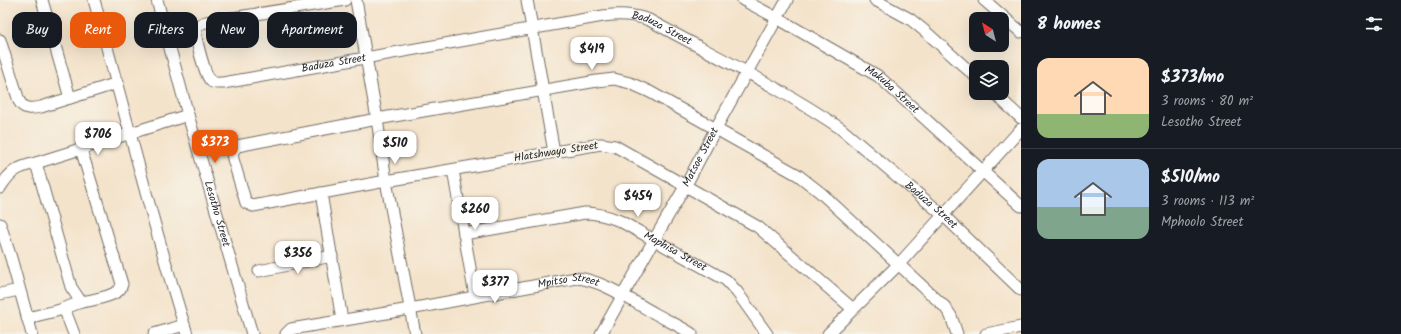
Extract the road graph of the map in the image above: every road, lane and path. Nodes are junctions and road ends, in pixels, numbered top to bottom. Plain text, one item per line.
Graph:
1 (42, 0) edge
2 (94, 0) edge
3 (157, 0) edge
4 (345, 0) edge
5 (356, 0) edge
6 (527, 0) edge
7 (744, 0) edge
8 (787, 0) edge
9 (875, 0) edge
10 (984, 0) edge
11 (777, 18) junction
12 (532, 28) junction
13 (1021, 32) edge
14 (0, 40) edge
15 (366, 57) junction
16 (969, 71) edge
17 (746, 73) junction
18 (118, 83) junction
19 (543, 91) junction
20 (70, 98) junction
21 (1002, 100) edge
22 (188, 115) junction
23 (1021, 118) edge
24 (378, 119) junction
25 (716, 128) junction
26 (1021, 129) edge
27 (129, 134) junction
28 (81, 149) junction
29 (554, 152) junction
30 (36, 163) junction
31 (453, 170) junction
32 (983, 172) junction
33 (386, 181) junction
34 (686, 185) junction
35 (0, 188) edge
36 (321, 193) junction
37 (1021, 206) edge
38 (943, 215) junction
39 (0, 224) edge
40 (464, 234) junction
41 (654, 240) junction
42 (332, 256) junction
43 (899, 264) junction
44 (259, 271) dead end
45 (18, 290) junction
46 (1021, 290) edge
47 (0, 294) edge
48 (475, 296) junction
49 (623, 296) junction
50 (81, 302) junction
51 (64, 308) junction
52 (410, 309) junction
53 (852, 309) junction
54 (27, 318) junction
55 (342, 320) junction
56 (1021, 327) edge
57 (185, 329) edge
58 (289, 332) edge
59 (32, 334) edge
60 (74, 334) edge
61 (154, 334) edge
62 (252, 334) edge
63 (415, 334) edge
64 (602, 334) edge
65 (692, 334) edge
66 (767, 334) edge
67 (828, 334) edge
68 (957, 334) edge
69 (986, 334) edge

1 - 20 street
2 - 18 street
3 - 22 street, Lesotho Street
4 - 15 street, Baduza Street
5 - 15 street
6 - 12 street
7 - 11 street, Makuba Street
8 - 11 street, Matsoe Street
9 - 16 street
10 - 13 street
11 - 17 street, Matsoe Street
11 - 32 street, Makuba Street
12 - 15 street, Baduza Street
12 - 17 street, Baduza Street
12 - 19 street
14 - 20 street
15 - 24 street
17 - 25 street, Matsoe Street
17 - 38 street, Baduza Street
18 - 20 street
18 - 27 street
19 - 24 street
19 - 25 street
19 - 29 street
21 - 23 street
22 - 27 street
22 - 62 street, Lesotho Street
24 - 33 street
24 - 36 street, Hlatshwayo Street
25 - 34 street, Matsoe Street
25 - 43 street
26 - 32 street
27 - 28 street
27 - 57 street
28 - 30 street
28 - 50 street
29 - 31 street, Hlatshwayo Street
29 - 34 street, Hlatshwayo Street
30 - 35 street
30 - 50 street
31 - 33 street, Hlatshwayo Street
31 - 40 street
32 - 37 street, Makuba Street
32 - 38 street
33 - 36 street, Hlatshwayo Street
33 - 52 street
34 - 41 street, Matsoe Street
34 - 53 street, Hlatshwayo Street
36 - 42 street
38 - 43 street
38 - 46 street, Baduza Street
39 - 45 street
40 - 41 street, Maphisa Street
40 - 48 street
41 - 49 street, Matsoe Street
41 - 66 street, Maphisa Street
42 - 44 street
42 - 55 street
43 - 53 street
43 - 68 street
45 - 47 street
45 - 54 street
48 - 49 street, Mpitso Street
48 - 52 street, Mpitso Street
49 - 64 street, Matsoe Street
49 - 65 street, Mpitso Street
50 - 51 street
51 - 54 street
51 - 60 street
52 - 55 street, Mpitso Street
52 - 63 street
53 - 67 street
54 - 59 street
55 - 58 street, Mpitso Street
56 - 69 street
57 - 61 street

